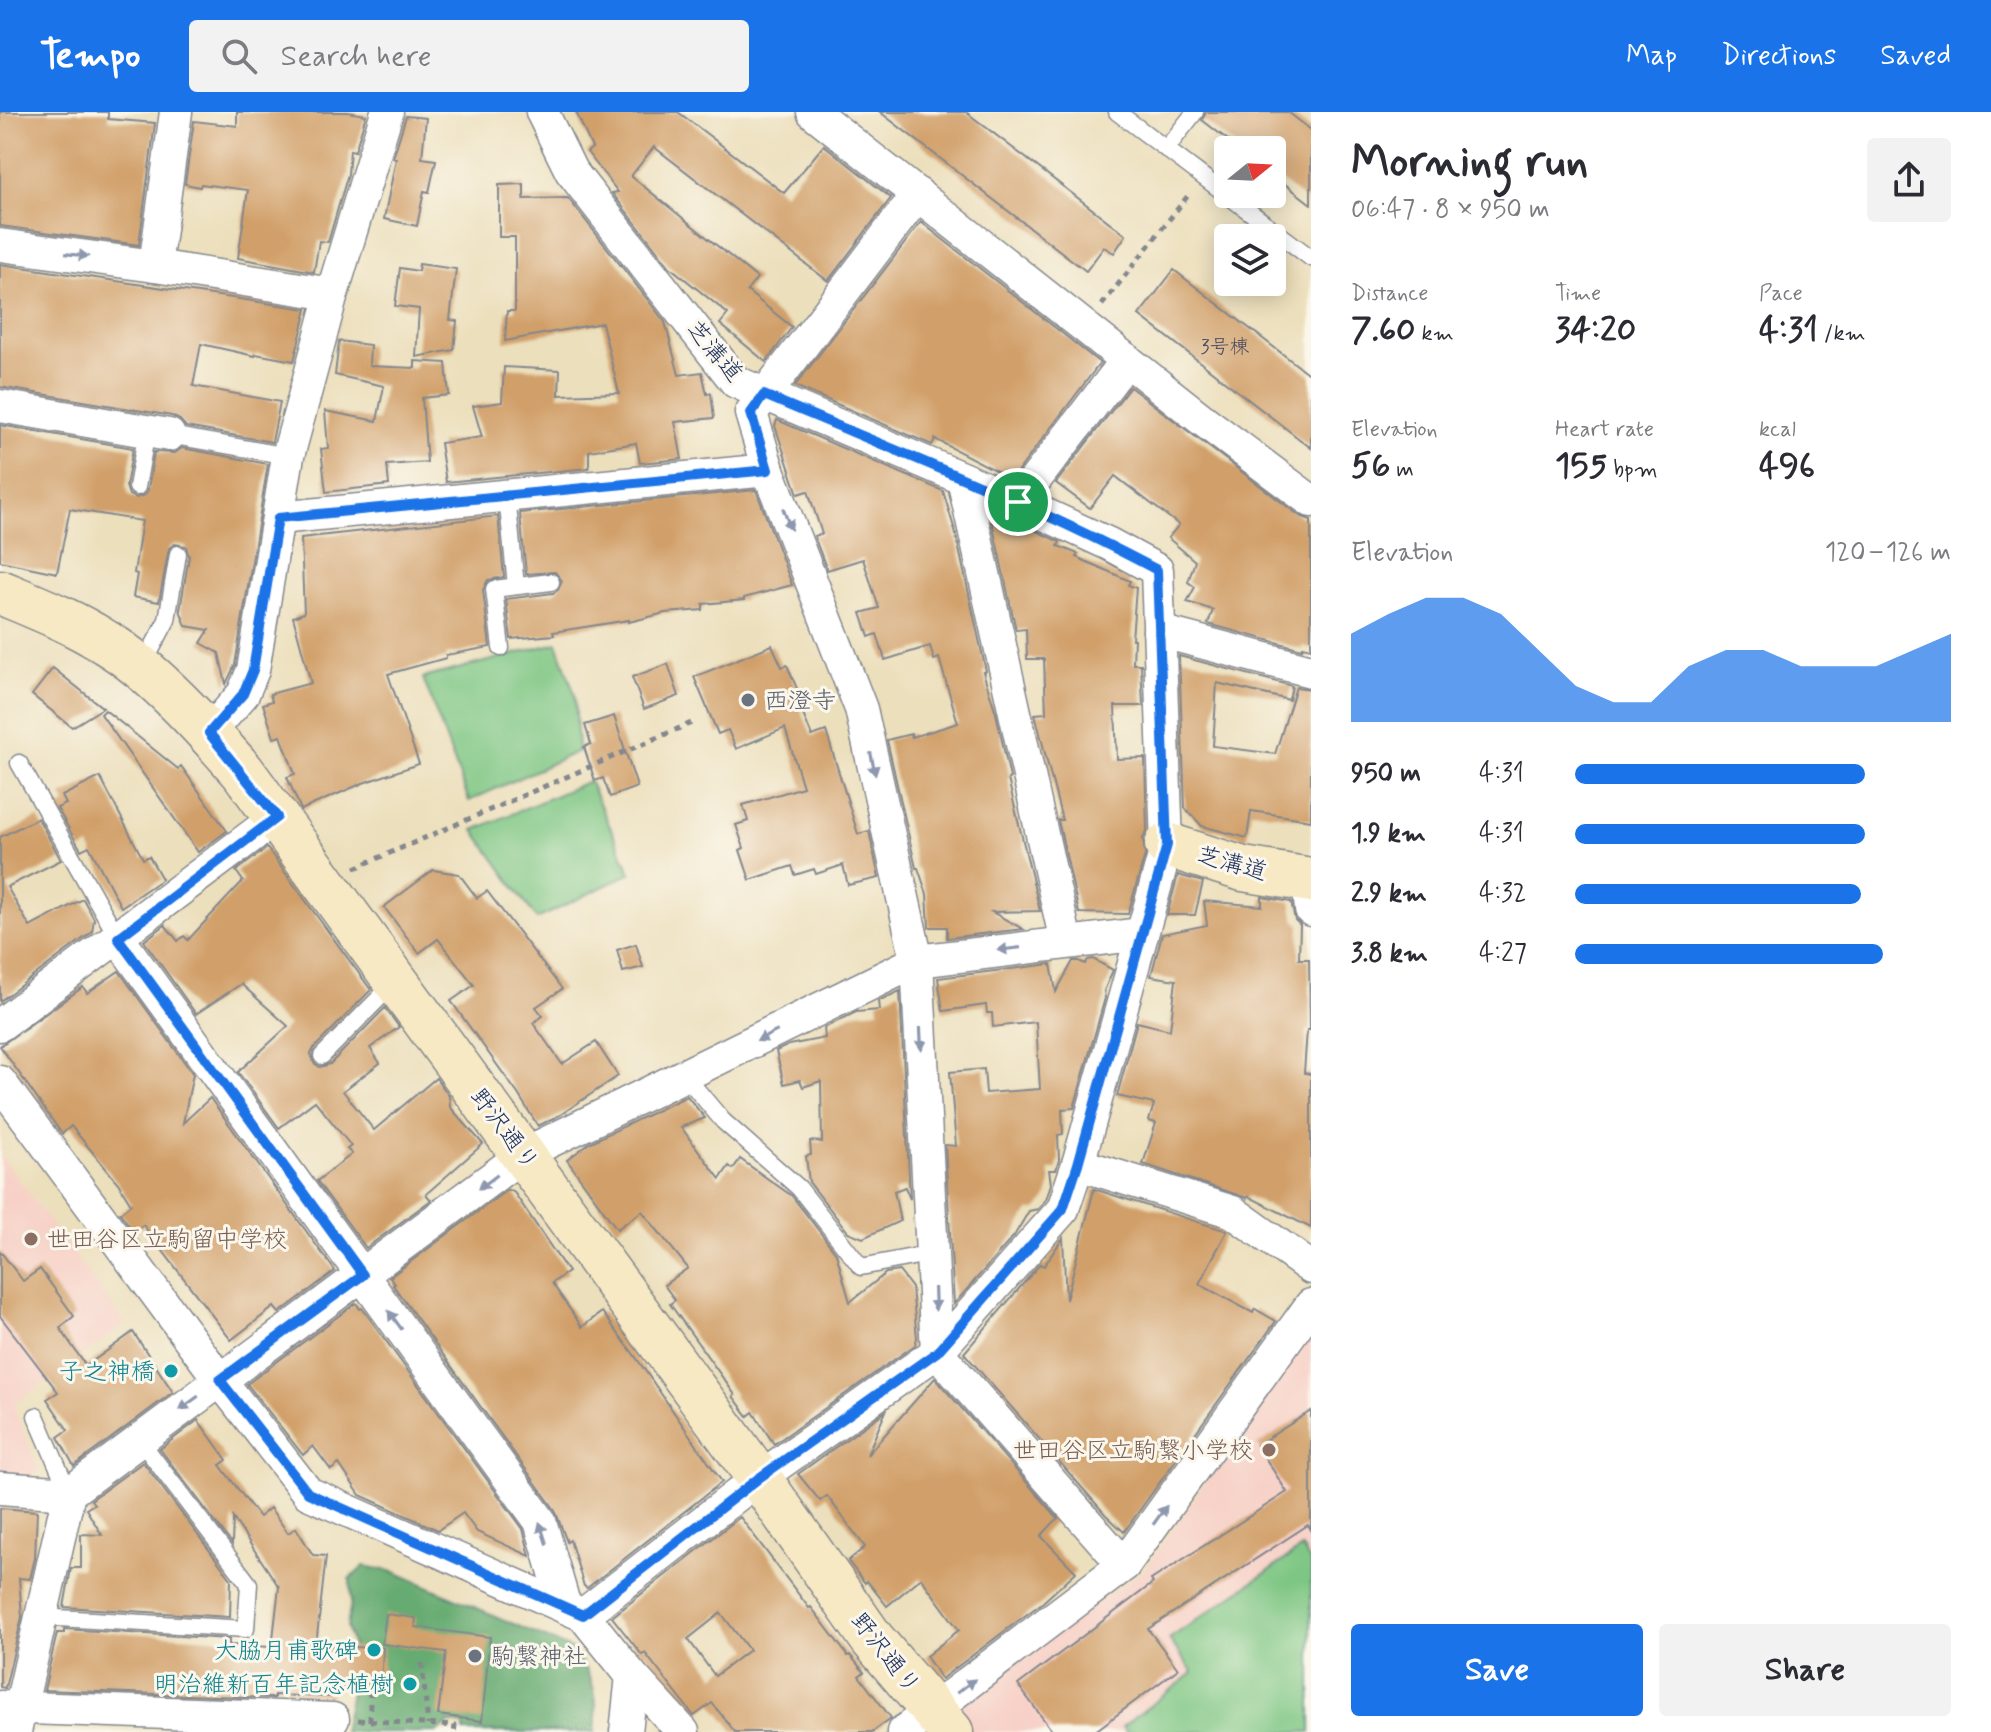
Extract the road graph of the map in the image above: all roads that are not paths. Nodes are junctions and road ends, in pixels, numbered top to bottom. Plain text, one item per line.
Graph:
1 (176, 112) edge
2 (387, 112) edge
3 (542, 112) edge
4 (813, 112) edge
5 (1117, 112) edge
6 (1195, 112) edge
7 (1166, 149) junction
8 (918, 194) junction
9 (0, 245) edge
10 (1311, 258) edge
11 (155, 266) junction
12 (332, 294) junction
13 (1127, 360) junction
14 (764, 395) junction
15 (0, 406) edge
16 (158, 433) junction
17 (288, 456) junction
18 (768, 470) junction
19 (963, 479) junction
20 (137, 487) dead end
21 (507, 496) junction
22 (1311, 501) edge
23 (1018, 502) junction
24 (278, 518) junction
25 (178, 554) dead end
26 (551, 582) dead end
27 (516, 586) junction
28 (0, 592) edge
29 (1159, 631) junction
30 (501, 648) dead end
31 (141, 669) junction
32 (1311, 671) edge
33 (209, 733) junction
34 (19, 763) dead end
35 (277, 817) junction
36 (1167, 845) junction
37 (1310, 890) edge
38 (1142, 934) junction
39 (118, 938) junction
40 (1066, 942) junction
41 (917, 961) junction
42 (395, 981) junction
43 (0, 1025) edge
44 (322, 1056) dead end
45 (686, 1077) junction
46 (0, 1082) edge
47 (524, 1154) junction
48 (1078, 1164) junction
49 (933, 1253) junction
50 (1311, 1268) edge
51 (363, 1275) junction
52 (1311, 1305) edge
53 (937, 1352) junction
54 (220, 1380) junction
55 (36, 1416) dead end
56 (139, 1439) junction
57 (759, 1478) junction
58 (0, 1488) edge
59 (69, 1493) junction
60 (1124, 1565) junction
61 (574, 1611) junction
62 (41, 1617) junction
63 (632, 1676) junction
64 (12, 1715) edge
65 (333, 1719) road end
66 (252, 1725) edge
67 (929, 1725) edge
68 (626, 1732) edge
69 (683, 1732) edge

1 - 11 street
2 - 12 street
3 - 14 street, 芝溝道
4 - 8 street
5 - 7 lane
6 - 7 lane
7 - 10 lane
8 - 13 street
8 - 14 street
9 -> 11 street
11 - 12 street
12 - 17 street
13 - 22 street
13 - 23 street
14 - 18 street
14 - 19 street, 芝溝道
15 - 16 street
16 - 17 lane
16 - 20 lane
17 - 24 street
18 - 21 street
18 -> 41 street
19 - 23 street, 芝溝道
19 - 40 street
21 - 24 street
21 - 27 lane
23 - 29 street, 芝溝道
24 - 33 street
25 - 31 lane
26 - 27 lane
27 - 30 lane
28 - 31 street, 野沢通り
29 - 32 street
29 - 36 street, 芝溝道
31 - 33 street, 野沢通り
33 - 35 street, 野沢通り
34 - 39 lane
35 - 39 street
35 - 42 street, 野沢通り
36 - 37 street, 芝溝道
36 - 38 street
38 - 40 street
38 - 48 street
39 - 43 street
39 - 51 street
40 -> 41 street
41 -> 45 street
41 -> 49 street
42 - 44 lane
42 - 47 street, 野沢通り
45 - 47 street
45 - 49 lane
46 - 54 street
47 -> 51 street
47 - 57 street, 野沢通り
48 - 50 street
48 - 53 street
49 -> 53 street
51 - 54 street
61 -> 51 street
60 -> 52 street
53 - 57 street
53 - 60 street
54 -> 56 street
54 - 61 street
55 - 59 lane
56 - 59 street
56 - 62 lane
57 - 61 street
57 - 67 street, 野沢通り
58 - 59 street
59 - 62 street
67 -> 60 street
61 - 63 street
62 - 64 street
63 - 68 street
63 - 69 street
64 - 66 street
65 - 66 street

